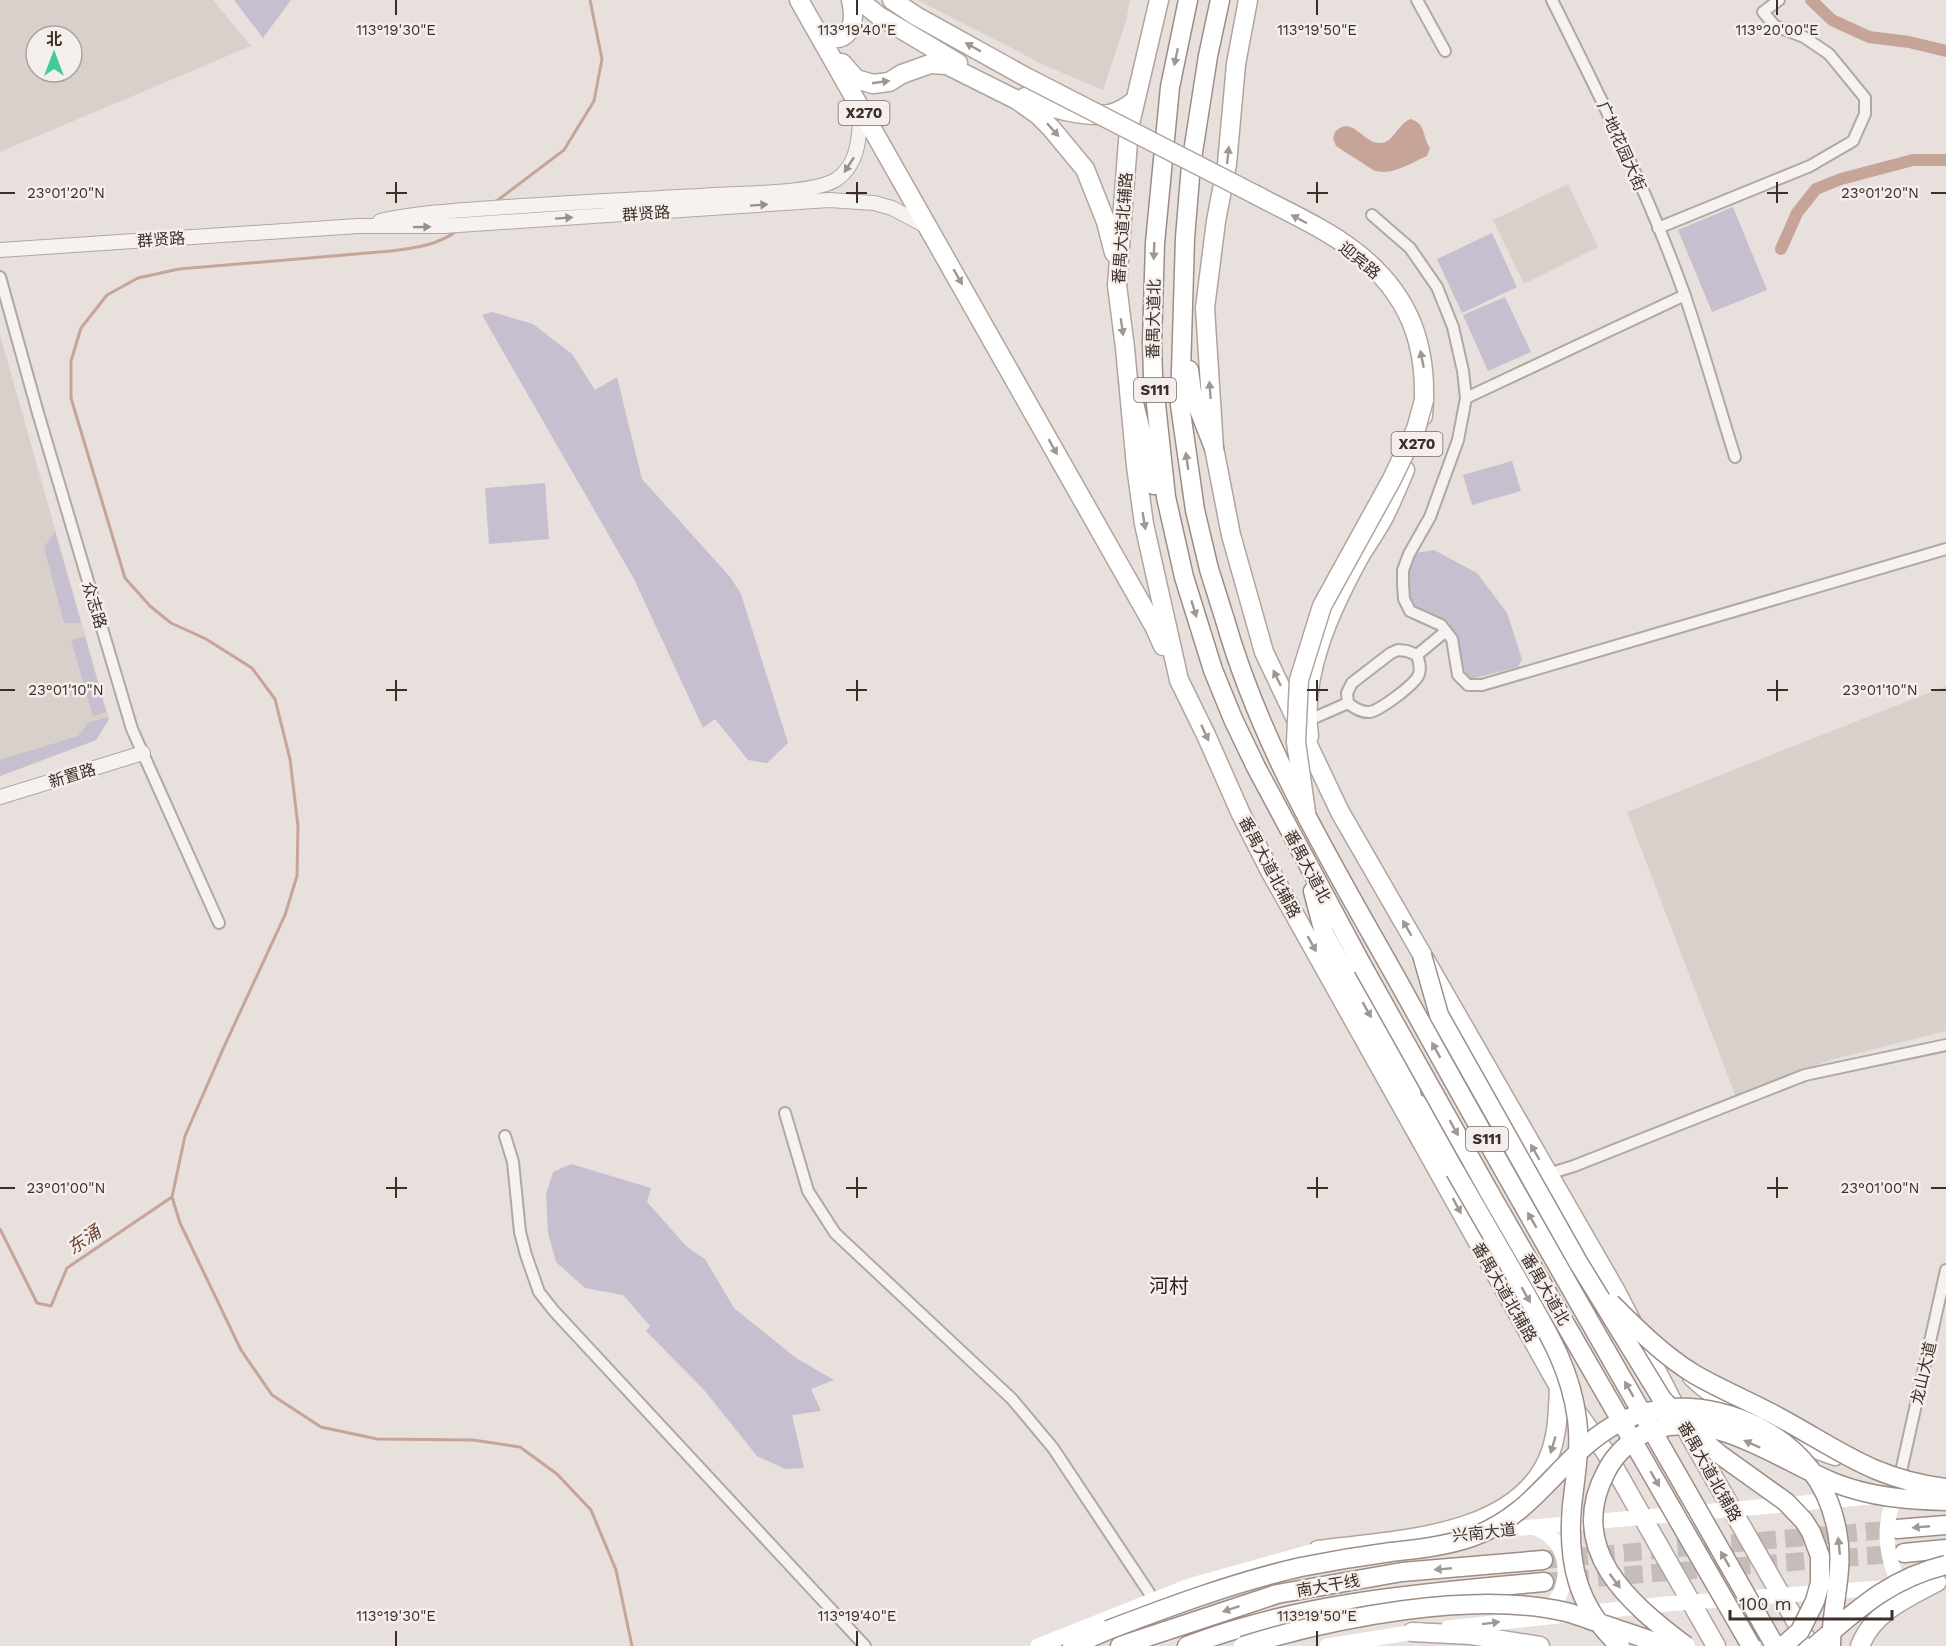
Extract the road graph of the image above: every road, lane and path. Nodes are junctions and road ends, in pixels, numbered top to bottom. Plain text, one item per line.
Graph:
1 (799, 0) edge
2 (852, 0) edge
3 (859, 0) edge
4 (892, 0) edge
5 (1160, 0) edge
6 (1188, 0) edge
7 (1220, 0) edge
8 (1248, 0) edge
9 (1417, 0) edge
10 (1552, 0) edge
11 (1779, 0) edge
12 (819, 35) junction
13 (1445, 51) dead end
14 (832, 59) junction
15 (1134, 101) junction
16 (861, 109) junction
17 (1372, 215) dead end
18 (358, 226) junction
19 (928, 227) junction
20 (1658, 228) junction
21 (0, 250) edge
22 (0, 277) edge
23 (1117, 285) junction
24 (1685, 295) junction
25 (1183, 326) junction
26 (1129, 382) junction
27 (1466, 398) junction
28 (1424, 400) junction
29 (1214, 448) junction
30 (1735, 457) dead end
31 (1946, 549) edge
32 (1184, 577) junction
33 (1446, 631) junction
34 (1417, 655) junction
35 (1179, 680) junction
36 (1348, 703) junction
37 (1307, 721) junction
38 (1311, 750) junction
39 (143, 753) junction
40 (0, 797) edge
41 (1306, 816) junction
42 (1305, 860) junction
43 (219, 923) dead end
44 (1422, 955) junction
45 (1946, 1046) edge
46 (1411, 1092) junction
47 (785, 1113) dead end
48 (505, 1136) dead end
49 (1419, 1136) junction
50 (1548, 1174) junction
51 (1578, 1263) junction
52 (1946, 1270) edge
53 (1617, 1293) junction
54 (1559, 1387) junction
55 (1900, 1476) junction
56 (1946, 1487) edge
57 (1897, 1494) junction
58 (1946, 1501) edge
59 (1731, 1509) junction
60 (1642, 1517) junction
61 (1946, 1525) edge
62 (1530, 1527) junction
63 (1897, 1529) tunnel mouth
64 (1946, 1549) edge
65 (1318, 1550) junction
66 (1904, 1553) tunnel mouth
67 (1543, 1560) tunnel mouth
68 (1946, 1565) edge
69 (1941, 1581) edge
70 (1544, 1582) tunnel mouth
71 (1900, 1586) junction
72 (1781, 1595) junction
73 (1154, 1600) junction
74 (1691, 1602) junction
75 (1538, 1618) junction
76 (1412, 1632) junction
77 (865, 1646) edge
78 (1038, 1646) edge
79 (1072, 1646) edge
80 (1120, 1646) edge
81 (1187, 1646) edge
82 (1243, 1646) edge
83 (1327, 1646) edge
84 (1540, 1646) edge
85 (1620, 1646) edge
86 (1665, 1646) edge
87 (1686, 1646) edge
88 (1716, 1646) edge
89 (1751, 1646) edge
90 (1775, 1646) edge
91 (1783, 1646) edge
92 (1810, 1646) edge
93 (1815, 1646) edge
94 (1831, 1646) edge
95 (1860, 1646) edge

1 - 12 main road, X270
2 - 12 main road
3 - 15 main road
28 -> 4 main road, 迎宾路 / X270, bridge
5 - 15 main road, 番禺大道北辅路
6 -> 32 main road, 番禺大道北 / S111
7 - 25 main road, 番禺大道北 / S111
29 -> 8 main road
9 - 13 street
10 - 20 street, 广地花园大街
11 - 20 street
12 - 14 main road, X270
14 - 16 main road, X270
14 -> 23 main road
15 - 23 main road, 番禺大道北辅路
16 -> 18 street, 群贤路
16 - 19 main road, X270
17 - 27 street
18 -> 19 street, 群贤路
18 - 21 street, 群贤路
19 -> 35 main road, X270
20 - 24 street, 广地花园大街
22 - 39 street, 众志路
23 -> 26 main road, 番禺大道北辅路
24 - 27 street
24 - 30 street, 广地花园大街
25 - 29 main road
41 -> 25 main road, 番禺大道北 / S111, bridge
26 - 32 main road
26 -> 35 main road, 番禺大道北辅路
27 - 33 street
28 - 37 main road, 迎宾路 / X270
28 - 41 main road, bridge
38 -> 29 main road
31 - 33 street
32 -> 42 main road, 番禺大道北 / S111
33 - 34 street
34 - 36 street
34 - 36 street
35 -> 49 main road, 番禺大道北辅路
36 - 37 street
37 - 38 main road, 迎宾路 / X270
44 -> 38 main road
39 - 40 street, 新置路
39 - 43 street, 众志路
90 -> 41 main road, 番禺大道北 / S111, bridge
42 -> 46 main road
42 -> 89 main road, 番禺大道北 / S111, bridge
50 -> 44 main road
44 - 51 main road, bridge
45 - 50 street
46 - 49 main road
46 -> 85 main road, bridge
47 - 73 street
48 - 77 street
49 -> 54 main road, 番禺大道北辅路
50 - 53 main road
51 - 56 main road, bridge
51 - 91 main road, bridge
52 - 55 street, 龙山大道
53 - 55 main road
53 - 59 main road, 番禺大道北铺路
54 - 60 main road, 番禺大道北辅路
54 -> 65 main road
55 - 56 main road
56 - 57 main road, 兴南大道
57 - 59 main road, 兴南大道
57 - 71 main road
58 -> 87 main road, bridge
59 - 60 main road, 兴南大道
59 - 72 main road, 番禺大道北铺路
60 - 62 main road, 兴南大道
60 - 74 main road, 番禺大道北辅路
61 -> 63 main road
62 - 65 main road, 兴南大道
62 - 75 main road
64 - 66 main road
65 - 73 main road, 兴南大道
67 -> 80 main road, 南大干线
68 - 93 main road, bridge
69 - 71 main road
69 - 95 main road
70 - 81 main road, 南大干线
71 - 72 main road
72 - 74 main road
72 - 92 main road, 番禺大道北铺路
73 - 78 main road, 兴南大道
74 - 75 main road
74 - 88 main road, 番禺大道北辅路
76 -> 75 main road
76 - 83 main road
76 - 84 main road
94 -> 79 main road, bridge
82 - 86 main road, bridge

